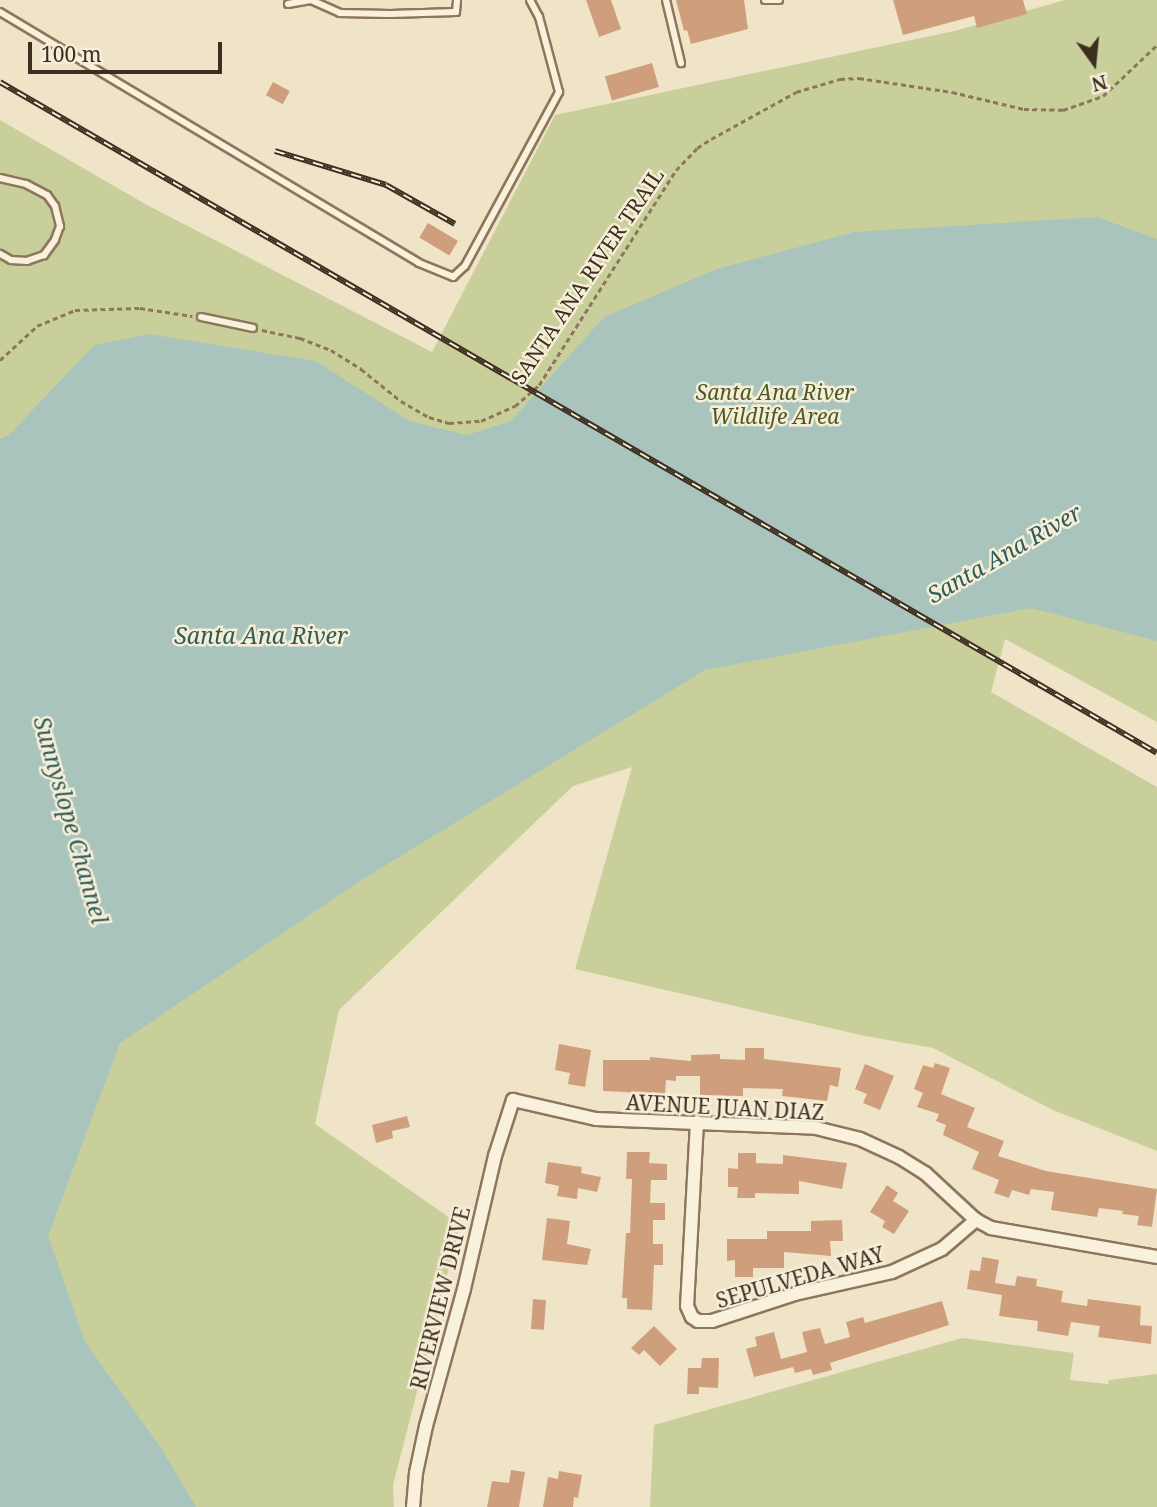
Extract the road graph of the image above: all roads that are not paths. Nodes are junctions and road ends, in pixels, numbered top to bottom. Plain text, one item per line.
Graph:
1 (457, 0) edge
2 (530, 0) edge
3 (666, 0) edge
4 (765, 0) edge
5 (779, 0) edge
6 (288, 4) dead end
7 (0, 12) edge
8 (681, 63) dead end
9 (0, 178) edge
10 (0, 254) edge
11 (201, 317) road end
12 (253, 328) road end
13 (513, 1100) joint
14 (697, 1122) junction
15 (976, 1220) junction
16 (1157, 1257) edge
17 (413, 1507) edge

1 - 6 lane
2 - 7 lane
3 - 8 lane
4 - 5 lane
9 - 10 lane
11 - 12 lane
13 - 14 street, AVENUE JUAN DIAZ
13 - 17 street, RIVERVIEW DRIVE
14 - 15 street, AVENUE JUAN DIAZ
14 - 15 street, SEPULVEDA WAY
15 - 16 street, AVENUE JUAN DIAZ

